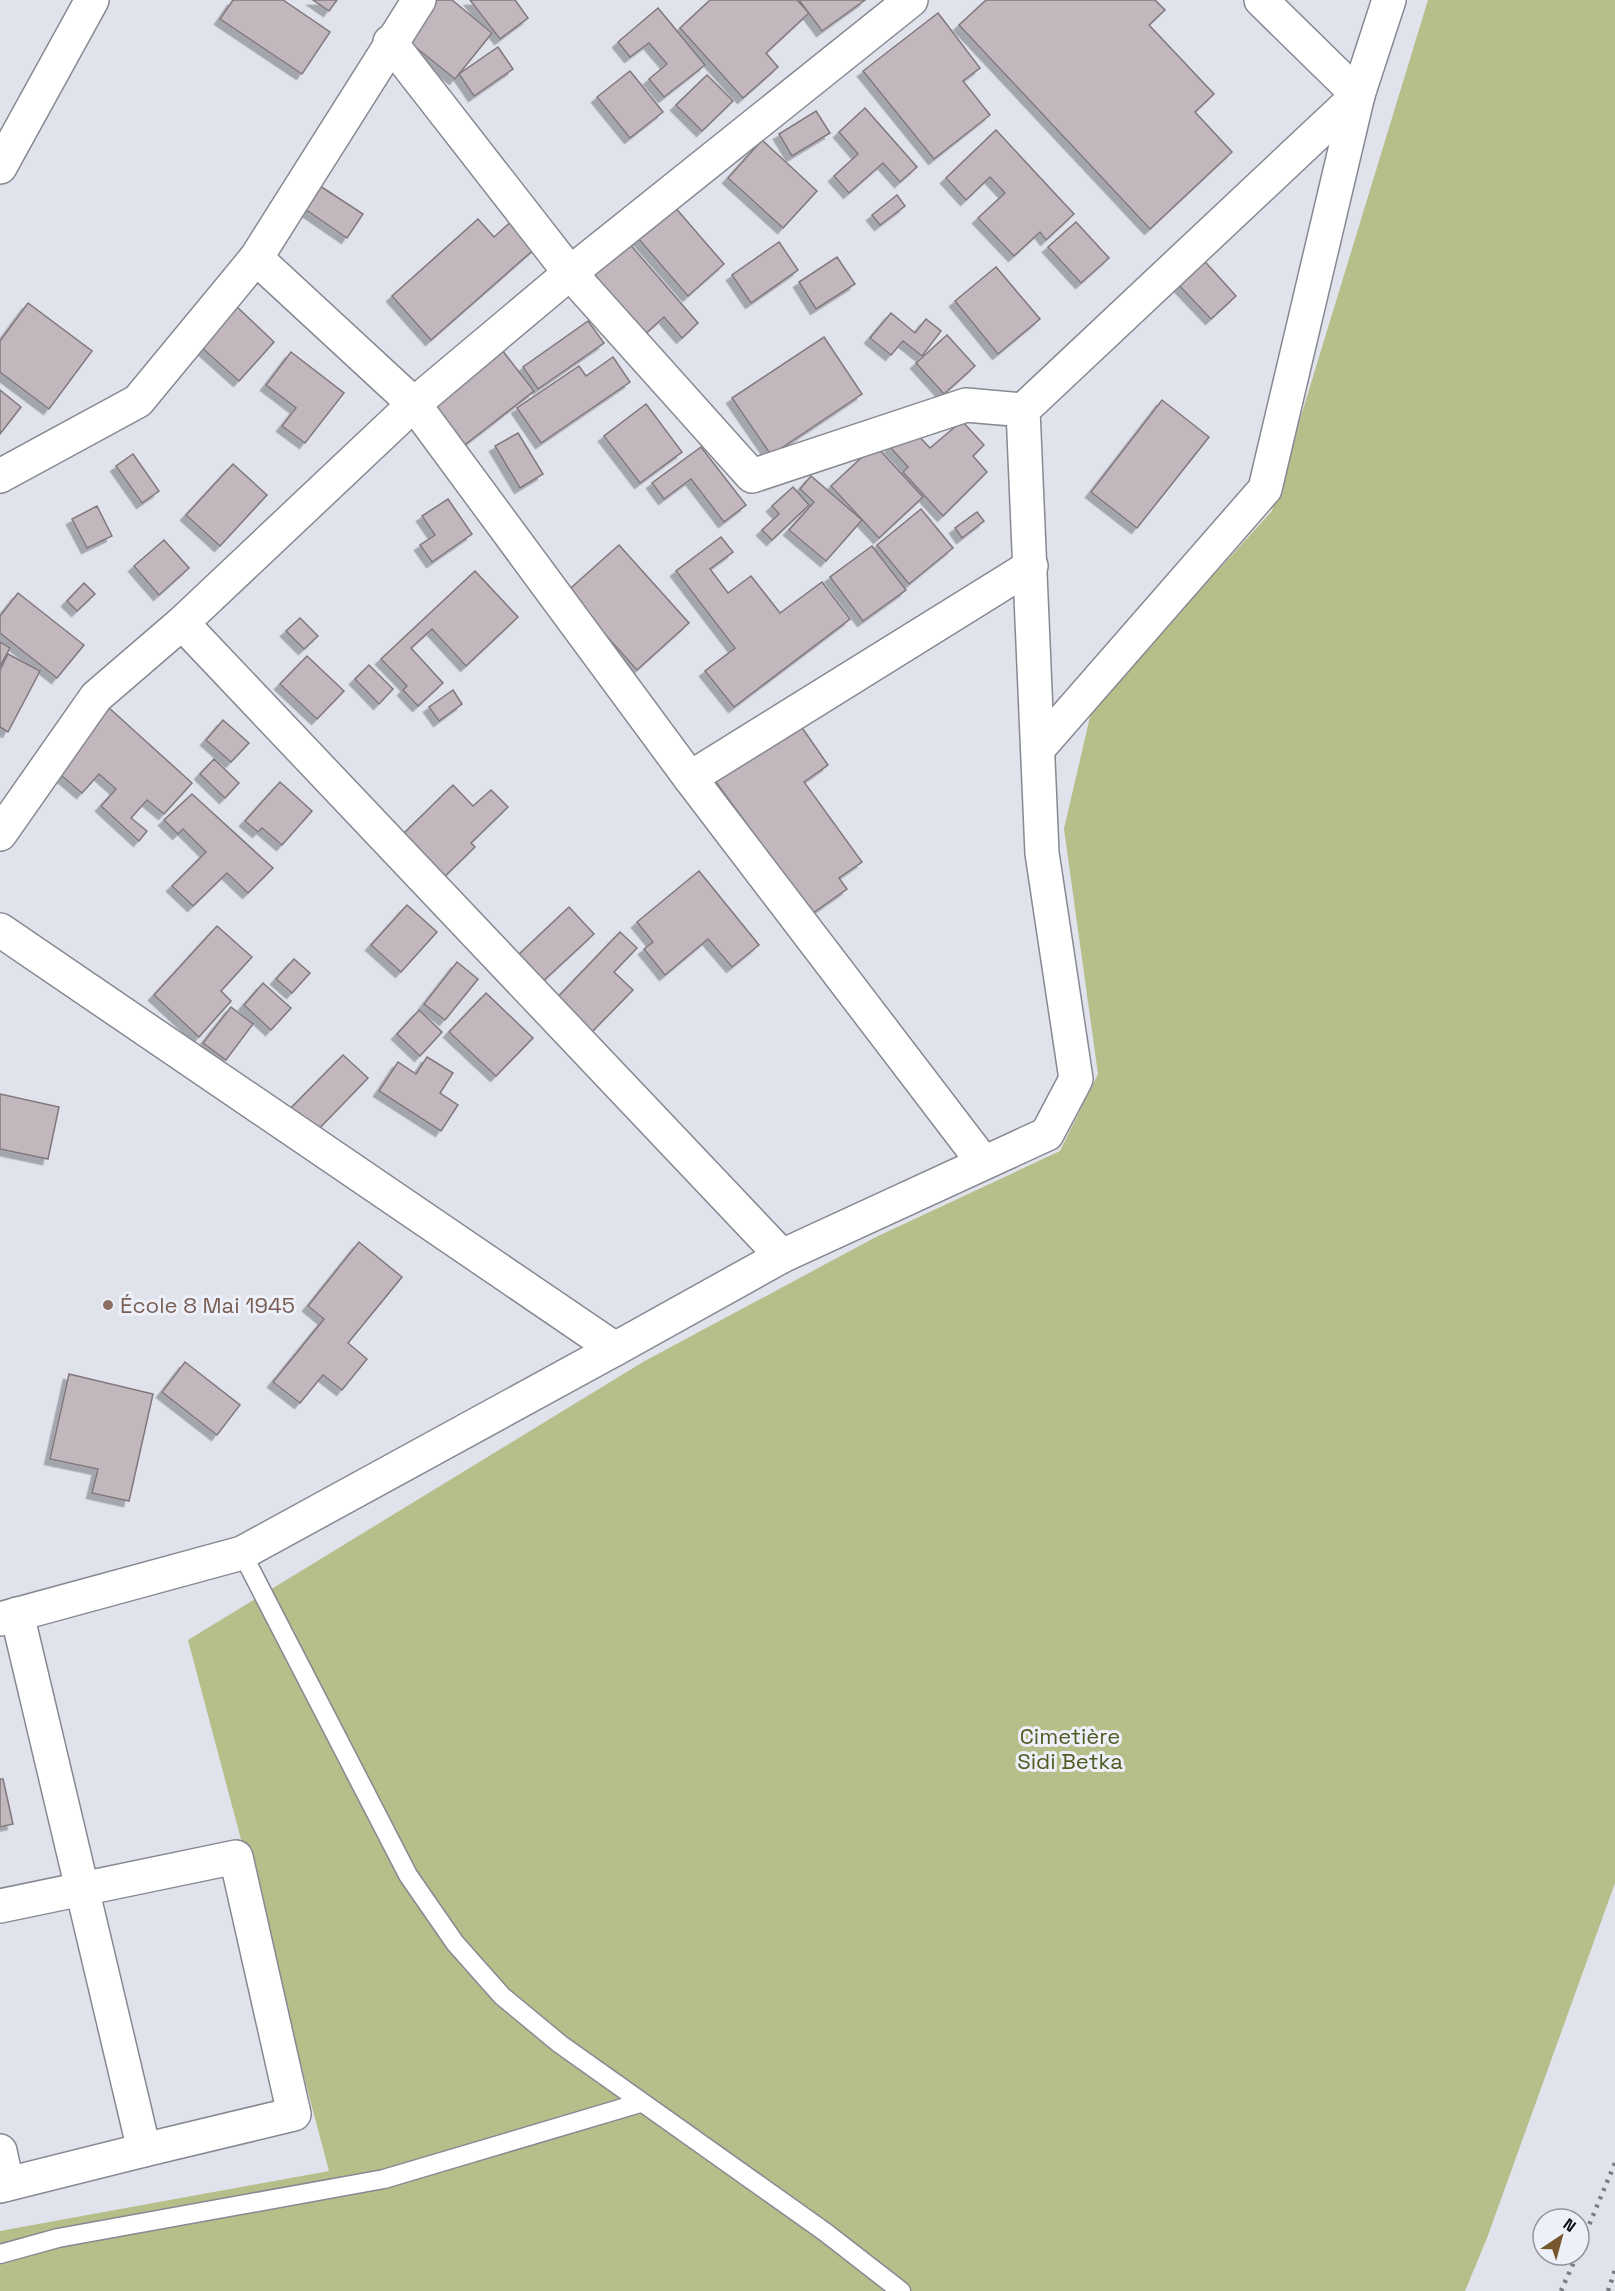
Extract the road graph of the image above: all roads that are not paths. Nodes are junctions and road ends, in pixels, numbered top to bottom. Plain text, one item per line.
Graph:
1 (92, 0) edge
2 (419, 0) edge
3 (910, 0) edge
4 (1261, 0) edge
5 (1389, 0) edge
6 (390, 42) junction
7 (1358, 95) junction
8 (0, 167) edge
9 (256, 258) junction
10 (570, 273) junction
11 (414, 404) junction
12 (1023, 410) junction
13 (0, 476) edge
14 (1031, 566) junction
15 (182, 623) junction
16 (1038, 749) junction
17 (690, 778) junction
18 (0, 834) edge
19 (0, 930) edge
20 (983, 1162) junction
21 (782, 1256) junction
22 (615, 1348) junction
23 (242, 1553) junction
24 (9, 1617) edge
25 (82, 1888) junction
26 (0, 1906) edge
27 (640, 2103) junction
28 (144, 2150) junction
29 (0, 2151) edge
30 (4, 2185) edge
31 (0, 2254) edge
32 (902, 2291) edge

1 - 8 street
2 - 6 street
3 - 10 street
4 - 7 street
5 - 7 street
6 - 9 street
6 - 10 street
7 - 12 street
7 - 16 street
9 - 11 street
9 - 13 street
10 - 11 street
10 - 12 street
11 - 15 street
11 - 17 street
12 - 14 street
14 - 16 street
14 - 17 street
15 - 18 street
15 - 21 street
16 - 20 street
17 - 20 street
19 - 22 street
20 - 21 street
21 - 22 street
22 - 23 street
23 - 24 street
23 - 27 lane
24 - 25 street
25 - 26 street
25 - 28 street
25 - 28 street
27 - 31 lane
27 - 32 lane
28 - 30 street
29 - 30 street

